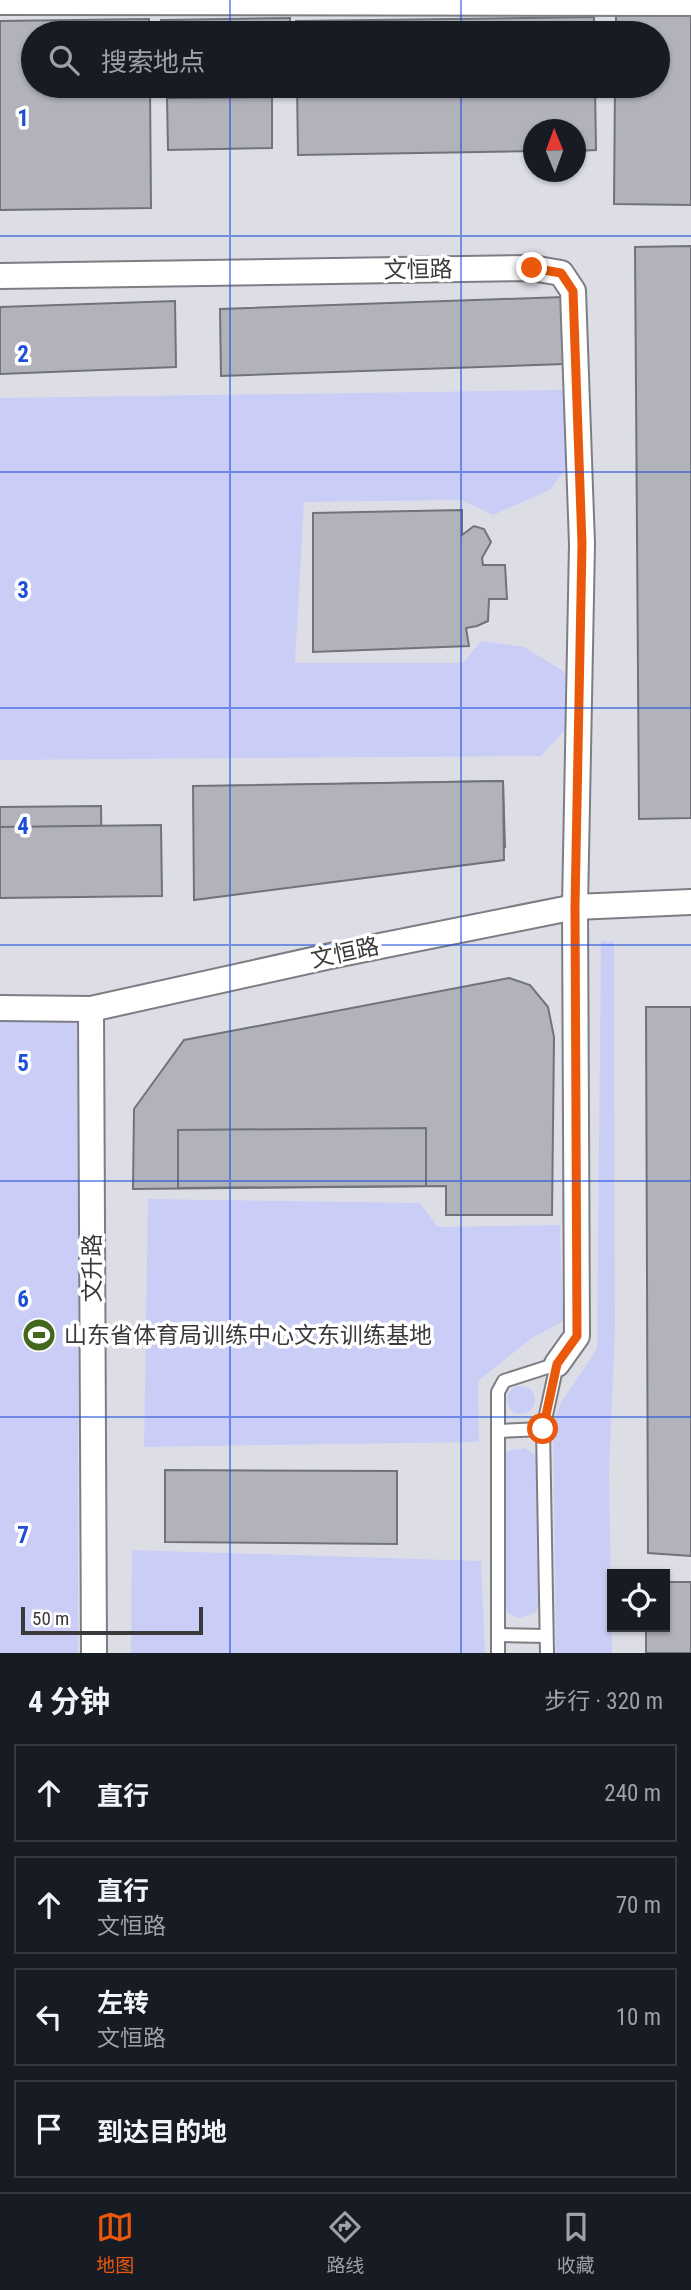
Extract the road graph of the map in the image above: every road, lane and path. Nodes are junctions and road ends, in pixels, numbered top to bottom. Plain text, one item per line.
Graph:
1 (0, 2) edge
2 (691, 3) edge
3 (0, 276) edge
4 (691, 902) edge
5 (575, 907) junction
6 (0, 1008) edge
7 (91, 1009) junction
8 (557, 1364) junction
9 (543, 1429) junction
10 (498, 1431) junction
11 (498, 1635) junction
12 (546, 1636) junction
13 (94, 1653) edge
14 (498, 1653) edge
15 (547, 1653) edge

1 - 2 street
3 - 5 street, 文恒路
4 - 5 street, 文恒路
5 - 7 street, 文恒路
5 - 8 street
6 - 7 street, 文恒路
7 - 13 street, 文升路
8 - 9 lane
8 - 10 lane
9 - 10 lane
9 - 12 lane
10 - 11 lane
11 - 12 lane
11 - 14 lane
12 - 15 lane

